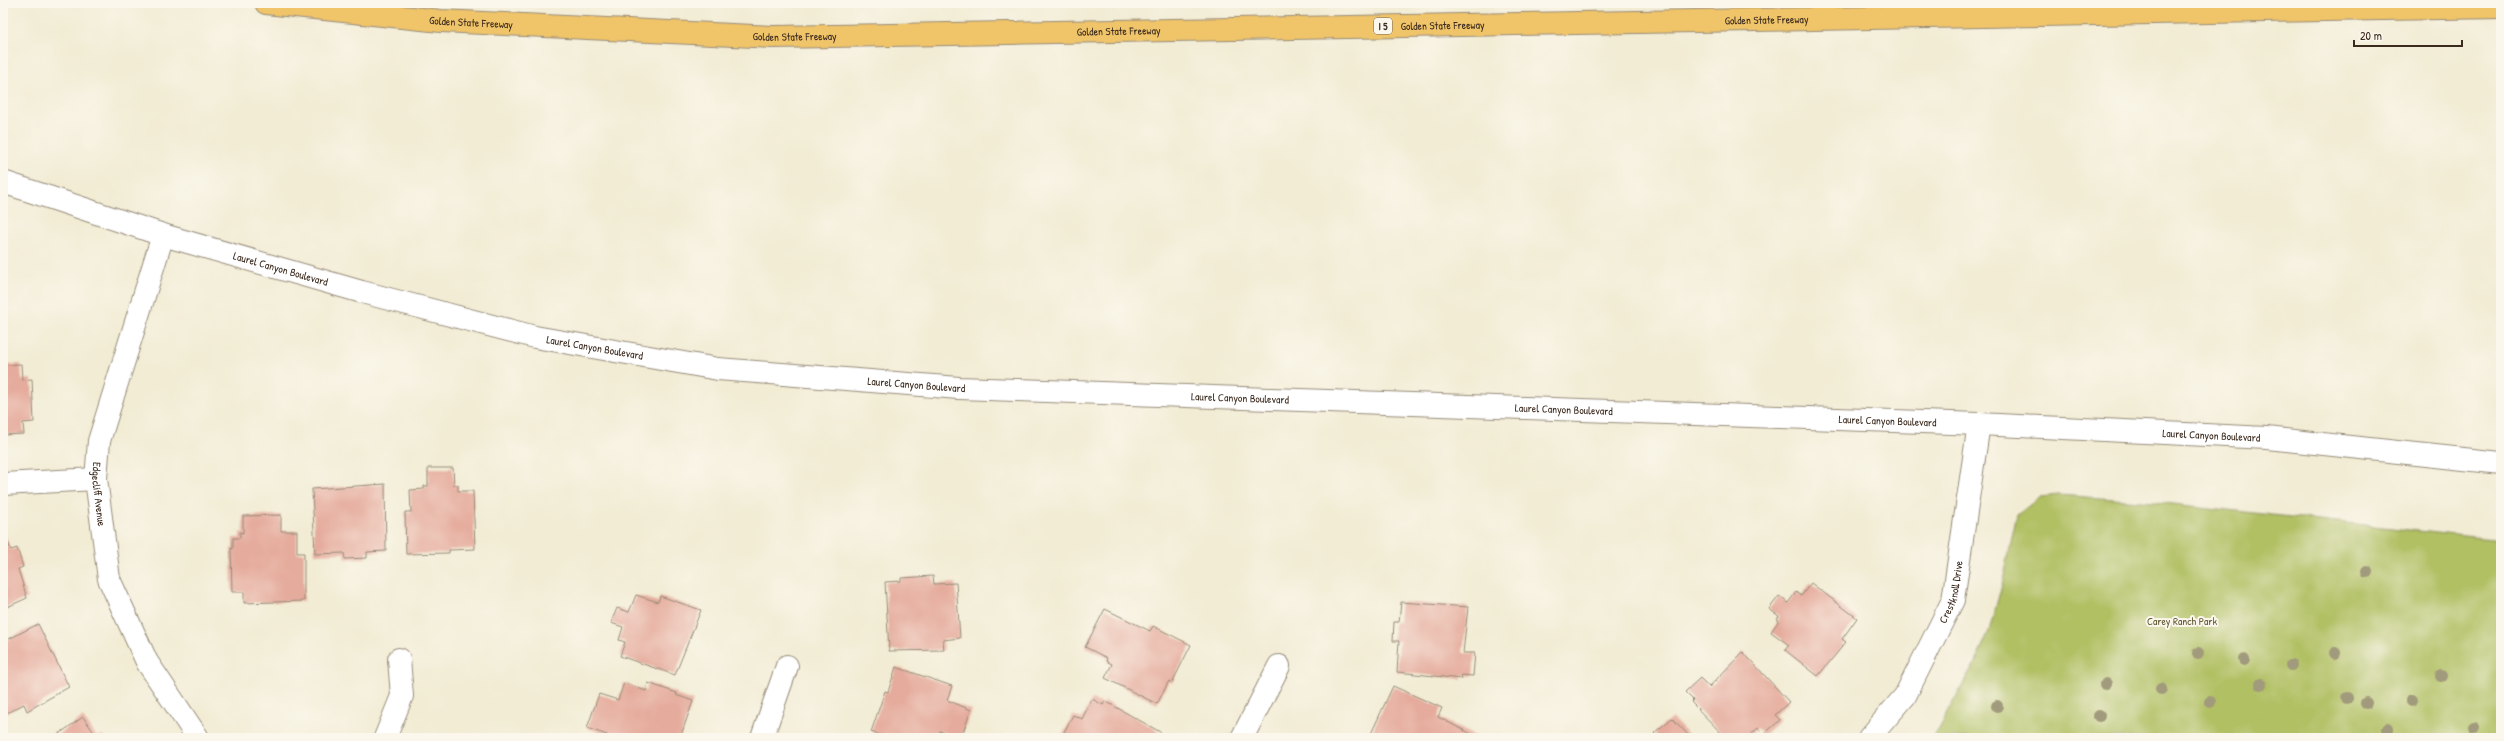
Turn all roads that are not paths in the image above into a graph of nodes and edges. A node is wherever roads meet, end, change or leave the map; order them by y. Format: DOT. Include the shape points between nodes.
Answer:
graph roads {
  1 [pos="266,3"];
  2 [pos="2501,7"];
  3 [pos="3,182"];
  4 [pos="163,235"];
  5 [pos="1978,424"];
  6 [pos="2501,463"];
  7 [pos="96,479"];
  8 [pos="3,484"];
  9 [pos="399,659"];
  10 [pos="787,666"];
  11 [pos="1279,666"];
  12 [pos="198,738"];
  13 [pos="385,738"];
  14 [pos="762,738"];
  15 [pos="1242,738"];
  16 [pos="1870,738"];
  1 -- 2 [label="highway, Golden State Freeway / I 5" via="442,21 773,37"];
  3 -- 4 [label="street, Laurel Canyon Boulevard"];
  4 -- 5 [label="street, Laurel Canyon Boulevard" via="362,292 535,337 718,369 959,388"];
  4 -- 7 [label="street, Edgecliff Avenue" via="99,441"];
  5 -- 6 [label="street, Laurel Canyon Boulevard" via="2267,438"];
  5 -- 16 [label="street, Crestknoll Drive" via="1953,600 1904,696"];
  7 -- 8 [label="street"];
  7 -- 12 [label="street, Edgecliff Avenue" via="109,579 147,662"];
  9 -- 13 [label="street" via="402,696"];
  10 -- 14 [label="street"];
  11 -- 15 [label="street"];
}
